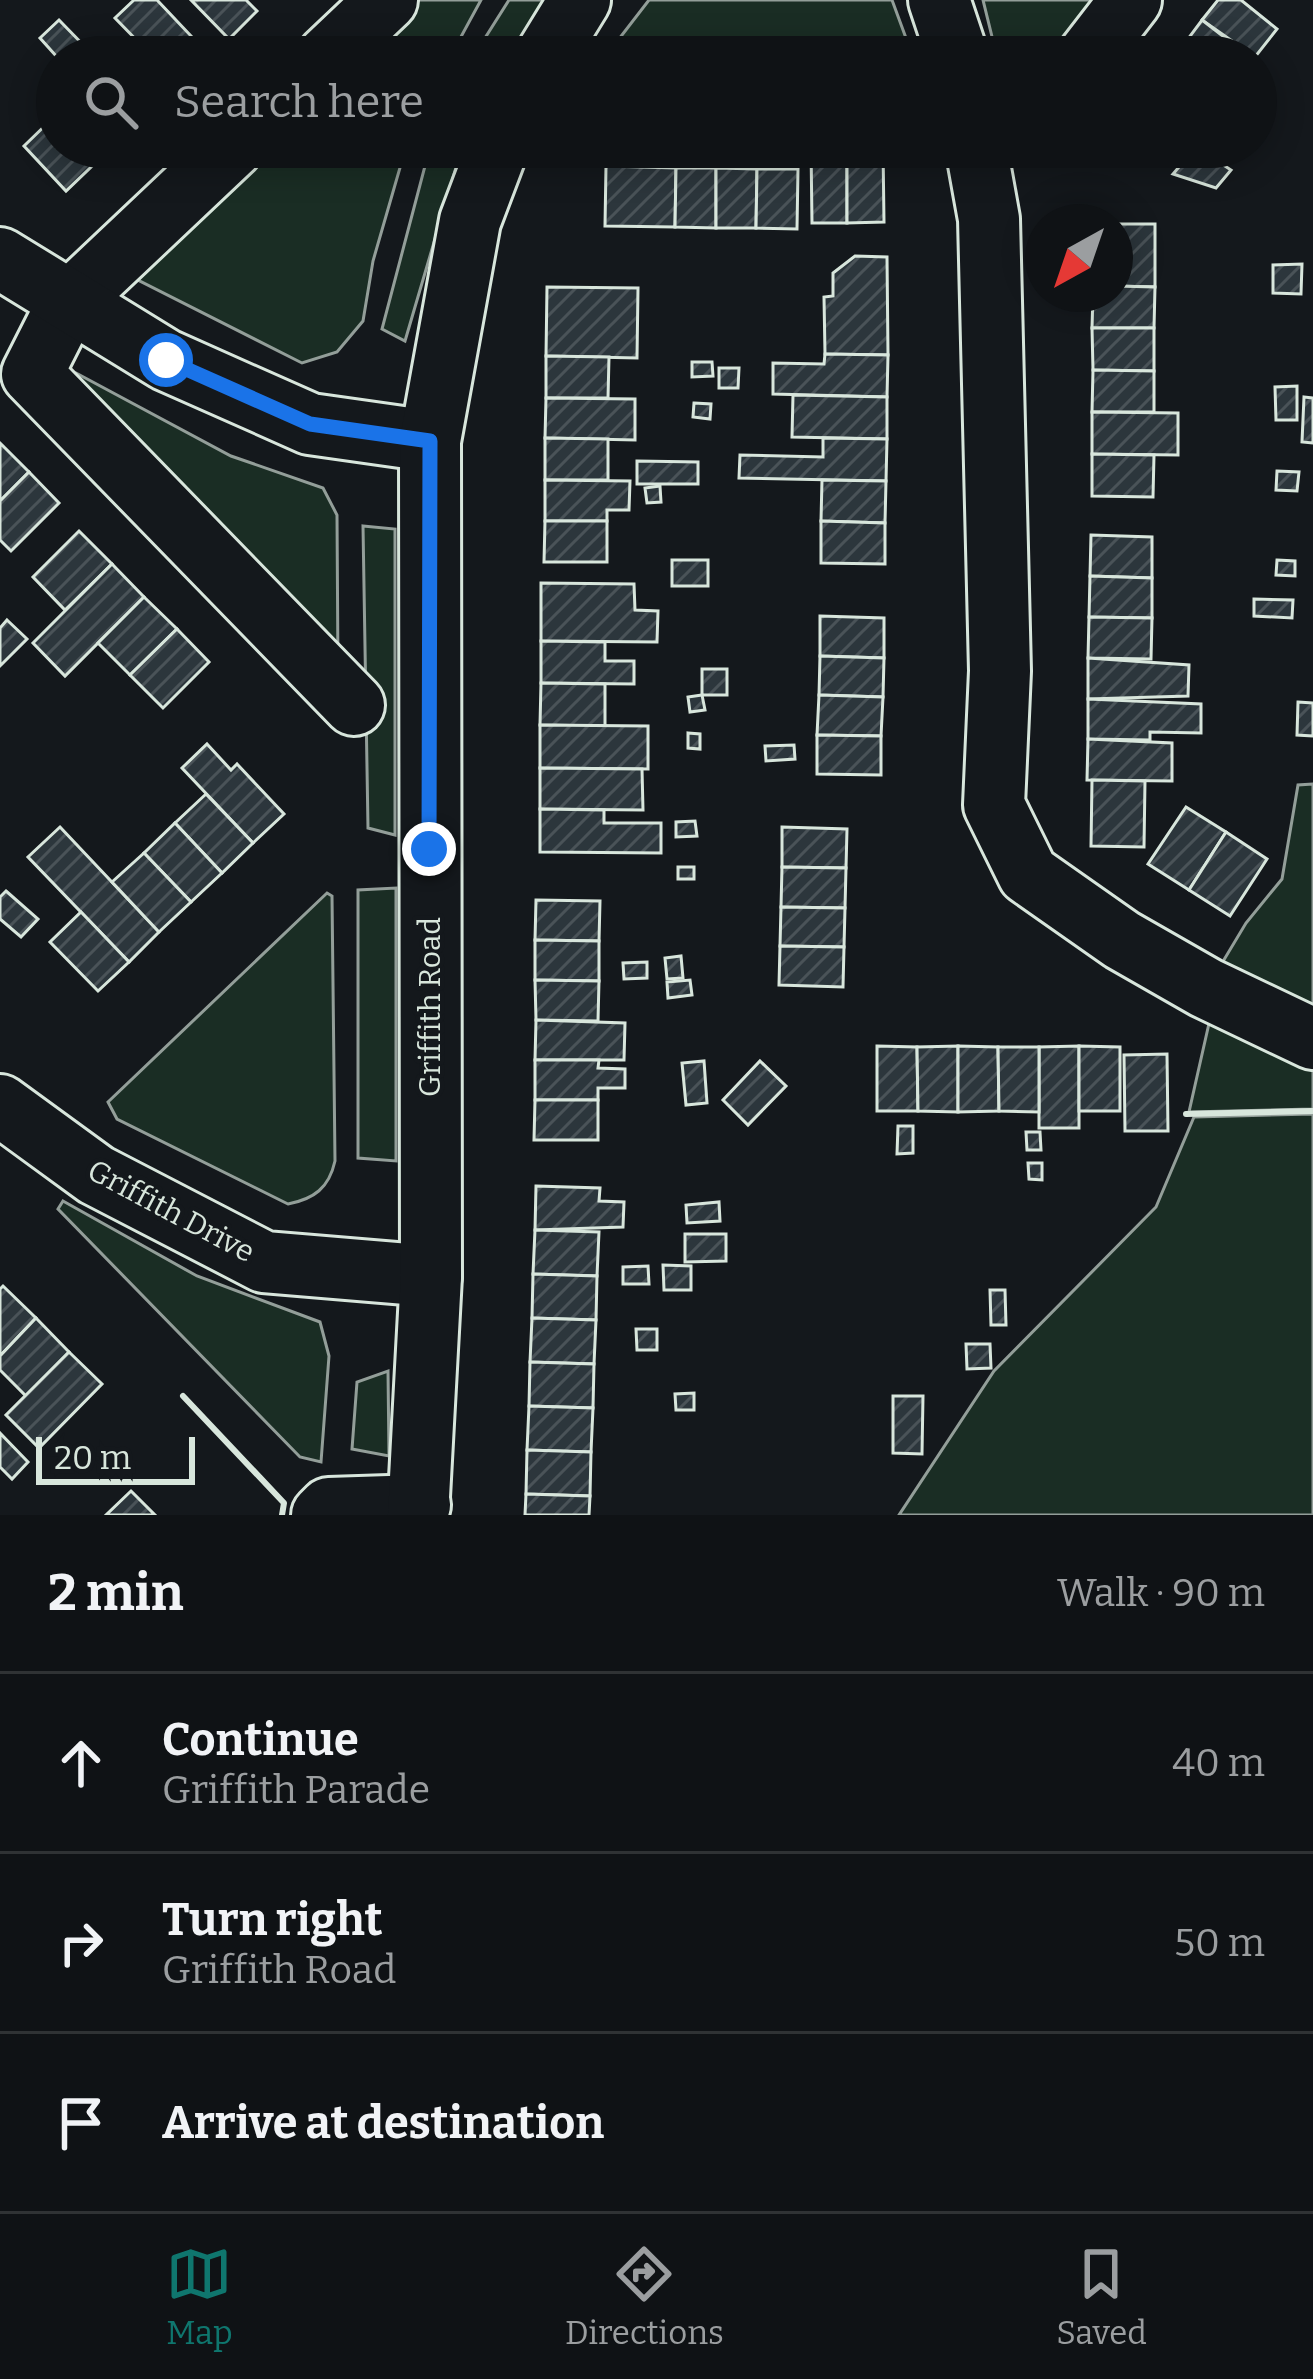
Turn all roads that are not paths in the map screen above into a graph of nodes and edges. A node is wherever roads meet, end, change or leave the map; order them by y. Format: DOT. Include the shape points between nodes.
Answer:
graph roads {
  1 [pos="387,0"];
  2 [pos="580,0"];
  3 [pos="939,0"];
  4 [pos="1131,0"];
  5 [pos="349,36"];
  6 [pos="557,36"];
  7 [pos="951,36"];
  8 [pos="1103,36"];
  9 [pos="210,168"];
  10 [pos="490,168"];
  11 [pos="986,168"];
  12 [pos="0,258"];
  13 [pos="68,303"];
  14 [pos="430,441"];
  15 [pos="354,706"];
  16 [pos="1313,1039"];
  17 [pos="0,1105"];
  18 [pos="430,1276"];
  19 [pos="419,1510"];
  20 [pos="322,1515"];
  1 -- 5 [label="street"];
  2 -- 6 [label="street"];
  3 -- 7 [label="street"];
  4 -- 8 [label="street"];
  9 -- 13 [label="street"];
  10 -- 14 [label="street, Griffith Road" via="470,221"];
  11 -- 16 [label="street" via="1000,671 994,806 1028,874 1122,940"];
  12 -- 13 [label="street"];
  13 -- 14 [label="street" via="166,360 310,424"];
  13 -- 15 [label="street" via="32,374"];
  14 -- 18 [label="street, Griffith Road"];
  17 -- 18 [label="street, Griffith Drive" via="96,1175 264,1262"];
  18 -- 19 [label="street, Griffith Road"];
  19 -- 20 [label="street" via="328,1508"];
}
